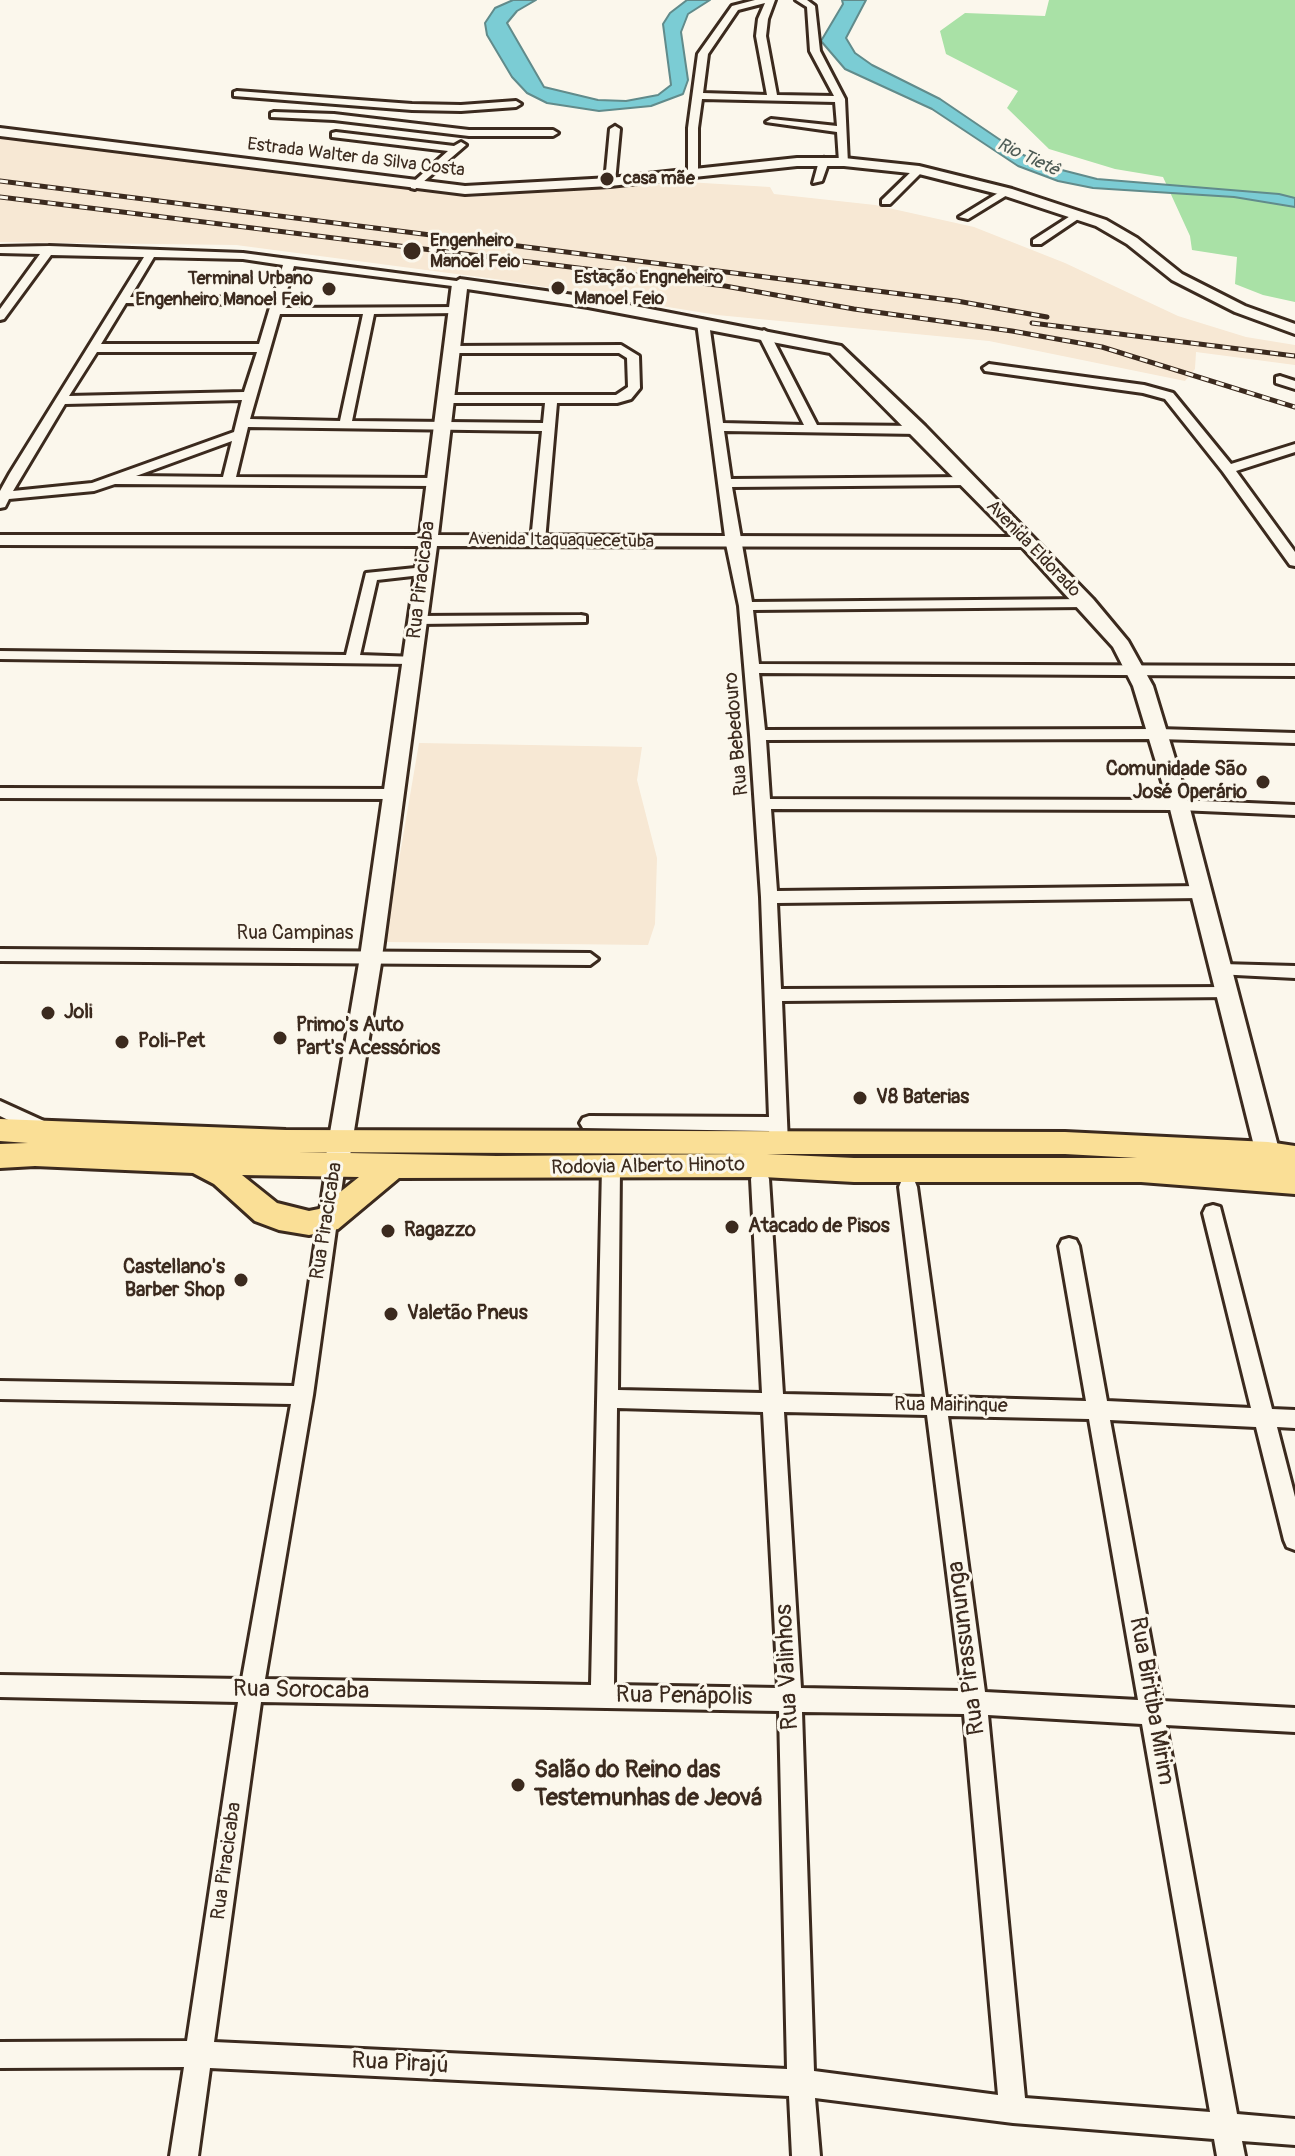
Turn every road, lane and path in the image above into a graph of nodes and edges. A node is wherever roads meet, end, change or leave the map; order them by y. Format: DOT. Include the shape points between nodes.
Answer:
graph roads {
  1 [pos="768,0"];
  2 [pos="800,0"];
  3 [pos="237,94"];
  4 [pos="698,96"];
  5 [pos="772,96"];
  6 [pos="840,99"];
  7 [pos="516,104"];
  8 [pos="461,108"];
  9 [pos="274,115"];
  10 [pos="771,122"];
  11 [pos="615,129"];
  12 [pos="842,130"];
  13 [pos="0,132"];
  14 [pos="469,133"];
  15 [pos="553,133"];
  16 [pos="336,135"];
  17 [pos="456,149"];
  18 [pos="824,161"];
  19 [pos="844,162"];
  20 [pos="919,170"];
  21 [pos="693,173"];
  22 [pos="817,181"];
  23 [pos="610,182"];
  24 [pos="415,186"];
  25 [pos="1007,192"];
  26 [pos="886,202"];
  27 [pos="1079,215"];
  28 [pos="964,217"];
  29 [pos="1037,242"];
  30 [pos="49,249"];
  31 [pos="0,250"];
  32 [pos="152,252"];
  33 [pos="290,261"];
  34 [pos="460,284"];
  35 [pos="122,300"];
  36 [pos="276,306"];
  37 [pos="458,310"];
  38 [pos="369,311"];
  39 [pos="0,317"];
  40 [pos="703,323"];
  41 [pos="1295,329"];
  42 [pos="764,334"];
  43 [pos="92,348"];
  44 [pos="263,348"];
  45 [pos="454,350"];
  46 [pos="989,368"];
  47 [pos="1280,380"];
  48 [pos="1295,385"];
  49 [pos="249,396"];
  50 [pos="448,399"];
  51 [pos="551,399"];
  52 [pos="60,400"];
  53 [pos="345,425"];
  54 [pos="444,426"];
  55 [pos="550,427"];
  56 [pos="718,427"];
  57 [pos="240,429"];
  58 [pos="813,429"];
  59 [pos="919,430"];
  60 [pos="1295,448"];
  61 [pos="1228,469"];
  62 [pos="114,480"];
  63 [pos="229,480"];
  64 [pos="968,481"];
  65 [pos="435,482"];
  66 [pos="726,483"];
  67 [pos="2,500"];
  68 [pos="0,540"];
  69 [pos="427,540"];
  70 [pos="538,541"];
  71 [pos="1027,542"];
  72 [pos="733,544"];
  73 [pos="1295,562"];
  74 [pos="425,571"];
  75 [pos="1086,603"];
  76 [pos="746,606"];
  77 [pos="581,619"];
  78 [pos="418,620"];
  79 [pos="0,655"];
  80 [pos="352,659"];
  81 [pos="412,660"];
  82 [pos="751,668"];
  83 [pos="1136,669"];
  84 [pos="1295,671"];
  85 [pos="1158,734"];
  86 [pos="758,735"];
  87 [pos="1295,738"];
  88 [pos="0,793"];
  89 [pos="393,794"];
  90 [pos="763,804"];
  91 [pos="1179,805"];
  92 [pos="1295,810"];
  93 [pos="1201,892"];
  94 [pos="769,897"];
  95 [pos="0,955"];
  96 [pos="371,957"];
  97 [pos="590,959"];
  98 [pos="1222,970"];
  99 [pos="1295,972"];
  100 [pos="1227,993"];
  101 [pos="771,995"];
  102 [pos="0,1108"];
  103 [pos="589,1123"];
  104 [pos="0,1130"];
  105 [pos="54,1134"];
  106 [pos="778,1134"];
  107 [pos="338,1153"];
  108 [pos="0,1156"];
  109 [pos="1282,1156"];
  110 [pos="197,1162"];
  111 [pos="393,1166"];
  112 [pos="721,1166"];
  113 [pos="611,1167"];
  114 [pos="966,1168"];
  115 [pos="760,1179"];
  116 [pos="1295,1182"];
  117 [pos="908,1187"];
  118 [pos="1213,1213"];
  119 [pos="327,1220"];
  120 [pos="1069,1246"];
  121 [pos="0,1390"];
  122 [pos="303,1395"];
  123 [pos="607,1399"];
  124 [pos="775,1402"];
  125 [pos="937,1405"];
  126 [pos="1097,1410"];
  127 [pos="1263,1416"];
  128 [pos="1295,1419"];
  129 [pos="1295,1540"];
  130 [pos="0,1686"];
  131 [pos="251,1691"];
  132 [pos="602,1695"];
  133 [pos="790,1699"];
  134 [pos="975,1703"];
  135 [pos="1153,1712"];
  136 [pos="1295,1720"];
  137 [pos="199,2054"];
  138 [pos="0,2055"];
  139 [pos="801,2083"];
  140 [pos="1013,2110"];
  141 [pos="1225,2127"];
  142 [pos="1295,2132"];
  143 [pos="184,2156"];
  144 [pos="806,2156"];
  145 [pos="1231,2156"];
  1 -- 4 [label="street" via="747,3 728,14 703,54"];
  1 -- 5 [label="street" via="761,36"];
  2 -- 6 [label="street" via="811,6 815,51"];
  3 -- 8 [label="street"];
  4 -- 5 [label="street"];
  4 -- 21 [label="street"];
  5 -- 6 [label="street"];
  6 -- 12 [label="street"];
  7 -- 8 [label="street"];
  8 -- 14 [label="street"];
  9 -- 14 [label="street"];
  10 -- 12 [label="street"];
  11 -- 23 [label="street"];
  12 -- 19 [label="street"];
  13 -- 24 [label="street, Estrada Walter da Silva Costa"];
  14 -- 15 [label="street"];
  14 -- 17 [label="street"];
  16 -- 17 [label="street"];
  17 -- 24 [label="street"];
  18 -- 19 [label="street, Estrada Walter da Silva Costa"];
  18 -- 21 [label="street, Estrada Walter da Silva Costa"];
  18 -- 22 [label="street"];
  19 -- 20 [label="street, Estrada Walter da Silva Costa"];
  20 -- 25 [label="street, Estrada Walter da Silva Costa"];
  20 -- 26 [label="street"];
  21 -- 23 [label="street, Estrada Walter da Silva Costa"];
  23 -- 24 [label="street, Estrada Walter da Silva Costa" via="486,190"];
  25 -- 27 [label="street, Estrada Walter da Silva Costa"];
  25 -- 28 [label="street"];
  27 -- 29 [label="street"];
  27 -- 41 [label="street, Estrada Walter da Silva Costa" via="1118,231 1177,277"];
  30 -- 31 [label="street"];
  30 -- 32 [label="street"];
  30 -- 39 [label="street"];
  32 -- 33 [label="street"];
  32 -- 35 [label="street"];
  33 -- 34 [label="street"];
  33 -- 36 [label="street"];
  34 -- 37 [label="street, Rua Piracicaba"];
  34 -- 40 [label="street, Avenida Eldorado"];
  35 -- 36 [label="street"];
  35 -- 43 [label="street"];
  36 -- 38 [label="street"];
  36 -- 44 [label="street"];
  37 -- 38 [label="street"];
  37 -- 45 [label="street, Rua Piracicaba"];
  38 -- 53 [label="street"];
  40 -- 42 [label="street, Avenida Eldorado"];
  40 -- 56 [label="street, Rua Bebedouro"];
  42 -- 58 [label="street"];
  42 -- 59 [label="street, Avenida Eldorado" via="835,349"];
  43 -- 44 [label="street"];
  43 -- 52 [label="street"];
  44 -- 49 [label="street"];
  45 -- 50 [label="street, Rua Piracicaba"];
  45 -- 51 [label="street" via="611,349 633,356 634,388 627,396"];
  46 -- 61 [label="street" via="1169,396"];
  47 -- 48 [label="street"];
  49 -- 52 [label="street"];
  49 -- 57 [label="street"];
  50 -- 51 [label="street"];
  50 -- 54 [label="street, Rua Piracicaba"];
  51 -- 55 [label="street"];
  52 -- 67 [label="street"];
  53 -- 54 [label="street"];
  53 -- 57 [label="street"];
  54 -- 55 [label="street"];
  54 -- 65 [label="street, Rua Piracicaba"];
  55 -- 70 [label="street"];
  56 -- 58 [label="street"];
  56 -- 66 [label="street, Rua Bebedouro"];
  57 -- 62 [label="street"];
  57 -- 63 [label="street"];
  58 -- 59 [label="street"];
  59 -- 64 [label="street, Avenida Eldorado"];
  60 -- 61 [label="street"];
  61 -- 73 [label="street"];
  62 -- 63 [label="street"];
  62 -- 67 [label="street"];
  63 -- 65 [label="street"];
  64 -- 66 [label="street"];
  64 -- 71 [label="street, Avenida Eldorado"];
  65 -- 69 [label="street, Rua Piracicaba"];
  66 -- 72 [label="street, Rua Bebedouro"];
  68 -- 69 [label="street, Avenida Itaquaquecetuba"];
  69 -- 70 [label="street, Avenida Itaquaquecetuba"];
  69 -- 74 [label="street, Rua Piracicaba"];
  70 -- 72 [label="street, Avenida Itaquaquecetuba"];
  71 -- 72 [label="street, Avenida Itaquaquecetuba"];
  71 -- 75 [label="street, Avenida Eldorado"];
  72 -- 76 [label="street, Rua Bebedouro"];
  74 -- 78 [label="street, Rua Piracicaba"];
  74 -- 80 [label="street" via="371,576"];
  75 -- 76 [label="street"];
  75 -- 83 [label="street, Avenida Eldorado"];
  76 -- 82 [label="street, Rua Bebedouro"];
  77 -- 78 [label="street"];
  78 -- 81 [label="street, Rua Piracicaba"];
  79 -- 80 [label="street"];
  80 -- 81 [label="street"];
  81 -- 89 [label="street, Rua Piracicaba"];
  82 -- 83 [label="street"];
  82 -- 86 [label="street, Rua Bebedouro"];
  83 -- 84 [label="street"];
  83 -- 85 [label="street, Avenida Eldorado"];
  85 -- 86 [label="street"];
  85 -- 87 [label="street"];
  85 -- 91 [label="street, Avenida Eldorado"];
  86 -- 90 [label="street, Rua Bebedouro"];
  88 -- 89 [label="street"];
  89 -- 96 [label="street, Rua Piracicaba"];
  90 -- 91 [label="street"];
  90 -- 94 [label="street, Rua Bebedouro"];
  91 -- 92 [label="street"];
  91 -- 93 [label="street, Avenida Eldorado"];
  93 -- 94 [label="street"];
  93 -- 98 [label="street, Avenida Eldorado"];
  94 -- 101 [label="street, Rua Bebedouro"];
  95 -- 96 [label="street, Rua Campinas"];
  96 -- 97 [label="street, Rua Campinas"];
  96 -- 107 [label="street, Rua Piracicaba"];
  98 -- 99 [label="street"];
  98 -- 100 [label="street, Avenida Eldorado"];
  100 -- 101 [label="street"];
  100 -- 109 [label="street, Avenida Eldorado"];
  101 -- 106 [label="street, Rua Bebedouro"];
  102 -- 105 [label="street, Rodovia Alberto Hinoto"];
  103 -- 106 [label="street"];
  104 -- 105 [label="main road, Rodovia Alberto Hinoto"];
  105 -- 107 [label="main road, Rodovia Alberto Hinoto"];
  106 -- 107 [label="main road, Rodovia Alberto Hinoto"];
  106 -- 109 [label="main road, Rodovia Alberto Hinoto" via="1126,1145"];
  107 -- 110 [label="main road, Rodovia Alberto Hinoto"];
  107 -- 111 [label="main road, Rodovia Alberto Hinoto"];
  107 -- 119 [label="street, Rua Piracicaba"];
  108 -- 110 [label="main road, Rodovia Alberto Hinoto"];
  110 -- 119 [label="main road" via="279,1218"];
  111 -- 113 [label="main road, Rodovia Alberto Hinoto"];
  111 -- 119 [label="main road"];
  112 -- 113 [label="main road, Rodovia Alberto Hinoto"];
  112 -- 114 [label="main road, Rodovia Alberto Hinoto"];
  112 -- 115 [label="main road"];
  113 -- 123 [label="street"];
  114 -- 116 [label="main road, Rodovia Alberto Hinoto" via="1141,1170"];
  114 -- 117 [label="main road"];
  115 -- 117 [label="main road"];
  115 -- 124 [label="street, Rua Valinhos"];
  117 -- 125 [label="street, Rua Pirassununga"];
  118 -- 127 [label="street"];
  119 -- 122 [label="street, Rua Piracicaba"];
  120 -- 126 [label="street, Rua Biritiba Mirim"];
  121 -- 122 [label="street"];
  122 -- 131 [label="street, Rua Piracicaba"];
  123 -- 124 [label="street, Rua Mairinque"];
  123 -- 132 [label="street"];
  124 -- 125 [label="street, Rua Mairinque"];
  124 -- 133 [label="street, Rua Valinhos"];
  125 -- 126 [label="street, Rua Mairinque"];
  125 -- 134 [label="street, Rua Pirassununga"];
  126 -- 127 [label="street, Rua Mairinque"];
  126 -- 135 [label="street, Rua Biritiba Mirim"];
  127 -- 128 [label="street, Rua Mairinque"];
  127 -- 129 [label="street"];
  130 -- 131 [label="street, Rua Sorocaba"];
  131 -- 132 [label="street, Rua Sorocaba"];
  131 -- 137 [label="street, Rua Piracicaba"];
  132 -- 133 [label="street, Rua Penápolis"];
  133 -- 134 [label="street, Rua Penápolis"];
  133 -- 139 [label="street, Rua Valinhos"];
  134 -- 135 [label="street, Rua Penápolis"];
  134 -- 140 [label="street, Rua Pirassununga"];
  135 -- 136 [label="street, Rua Penápolis"];
  135 -- 141 [label="street, Rua Biritiba Mirim"];
  137 -- 138 [label="street, Rua Pirajú"];
  137 -- 139 [label="street, Rua Pirajú"];
  137 -- 143 [label="street, Rua Piracicaba"];
  139 -- 140 [label="street, Rua Pirajú"];
  139 -- 144 [label="street, Rua Valinhos"];
  140 -- 141 [label="street, Rua Pirajú"];
  141 -- 142 [label="street, Rua Pirajú"];
  141 -- 145 [label="street, Rua Biritiba Mirim"];
}
